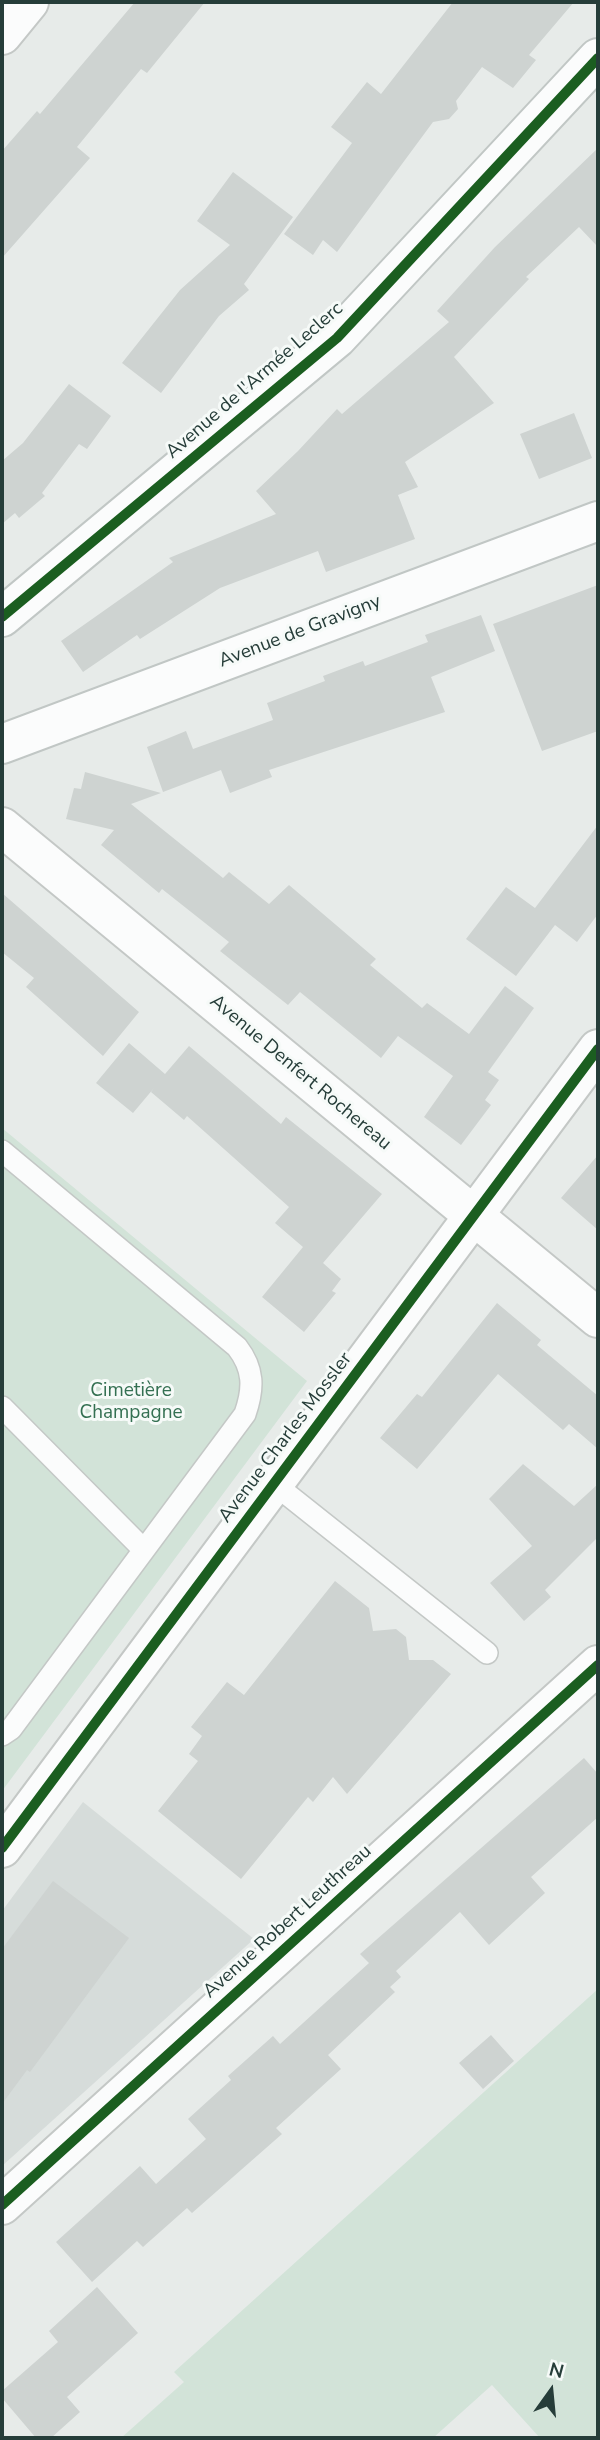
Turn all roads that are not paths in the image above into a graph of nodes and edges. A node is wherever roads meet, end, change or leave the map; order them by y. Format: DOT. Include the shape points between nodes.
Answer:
graph roads {
  1 [pos="29,2"];
  2 [pos="2,35"];
  3 [pos="598,58"];
  4 [pos="598,521"];
  5 [pos="2,617"];
  6 [pos="2,744"];
  7 [pos="2,827"];
  8 [pos="598,1049"];
  9 [pos="2,1151"];
  10 [pos="474,1217"];
  11 [pos="598,1318"];
  12 [pos="2,1407"];
  13 [pos="274,1483"];
  14 [pos="143,1549"];
  15 [pos="487,1653"];
  16 [pos="598,1665"];
  17 [pos="2,1735"];
  18 [pos="2,1848"];
  19 [pos="2,2205"];
  1 -- 2 [label="street"];
  3 -- 5 [label="street, Avenue de l'Armée Leclerc" via="337,338"];
  4 -- 6 [label="street, Avenue de Gravigny"];
  7 -- 10 [label="street, Avenue Denfert Rochereau"];
  8 -- 10 [label="street, Avenue Charles Mossler"];
  9 -- 14 [label="lane" via="248,1362 251,1395 245,1415"];
  10 -- 11 [label="street, Avenue Denfert Rochereau"];
  10 -- 13 [label="street, Avenue Charles Mossler"];
  12 -- 14 [label="lane"];
  13 -- 15 [label="lane"];
  13 -- 18 [label="street, Avenue Charles Mossler"];
  14 -- 17 [label="lane" via="11,1729"];
  16 -- 19 [label="street, Avenue Robert Leuthreau"];
}
